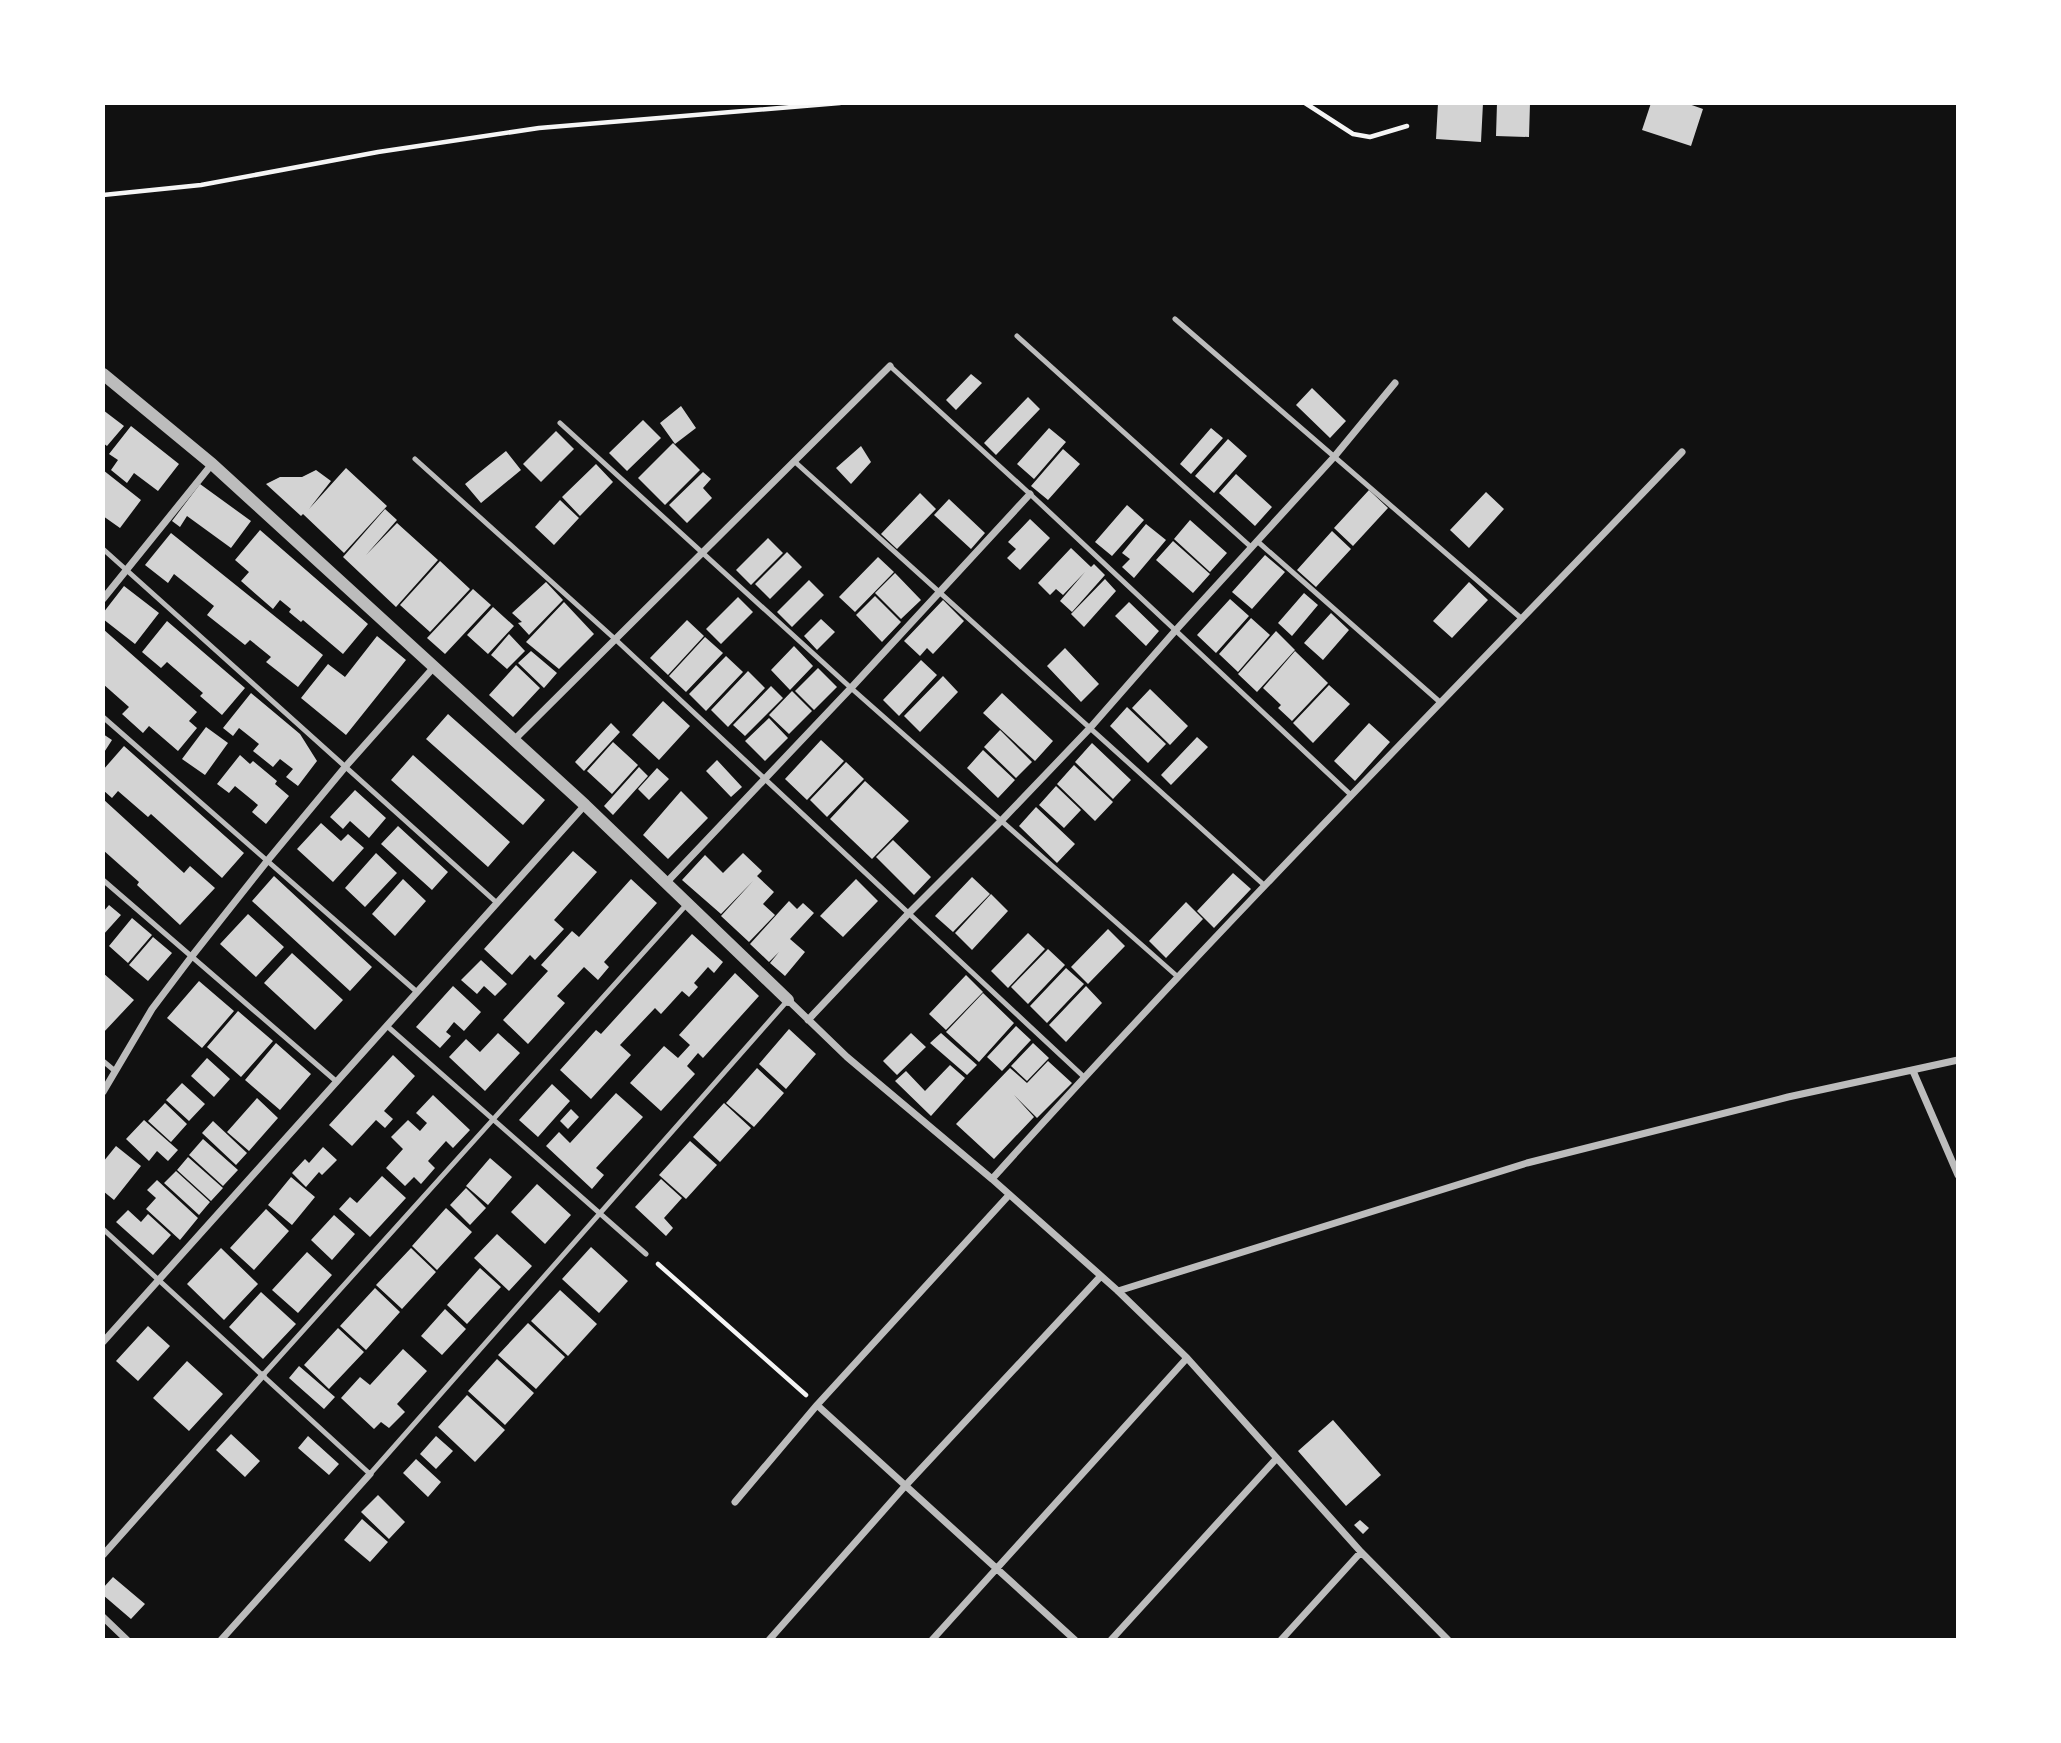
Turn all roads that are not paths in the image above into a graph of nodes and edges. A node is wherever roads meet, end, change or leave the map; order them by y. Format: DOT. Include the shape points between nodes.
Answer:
graph roads {
  1 [pos="1175,319"];
  2 [pos="1017,336"];
  3 [pos="890,366"];
  4 [pos="103,374"];
  5 [pos="1395,383"];
  6 [pos="560,424"];
  7 [pos="1682,452"];
  8 [pos="1334,457"];
  9 [pos="415,459"];
  10 [pos="794,461"];
  11 [pos="212,464"];
  12 [pos="1030,494"];
  13 [pos="1254,544"];
  14 [pos="103,549"];
  15 [pos="702,551"];
  16 [pos="128,569"];
  17 [pos="939,592"];
  18 [pos="103,599"];
  19 [pos="1522,619"];
  20 [pos="1175,631"];
  21 [pos="615,639"];
  22 [pos="434,667"];
  23 [pos="851,688"];
  24 [pos="1441,703"];
  25 [pos="103,717"];
  26 [pos="1090,728"];
  27 [pos="514,740"];
  28 [pos="346,766"];
  29 [pos="764,780"];
  30 [pos="1351,795"];
  31 [pos="585,805"];
  32 [pos="1002,820"];
  33 [pos="268,860"];
  34 [pos="103,880"];
  35 [pos="666,883"];
  36 [pos="1264,885"];
  37 [pos="497,903"];
  38 [pos="687,903"];
  39 [pos="909,912"];
  40 [pos="192,956"];
  41 [pos="1178,977"];
  42 [pos="417,992"];
  43 [pos="788,1000"];
  44 [pos="808,1020"];
  45 [pos="387,1026"];
  46 [pos="1958,1060"];
  47 [pos="103,1061"];
  48 [pos="115,1071"];
  49 [pos="1913,1071"];
  50 [pos="1084,1077"];
  51 [pos="337,1082"];
  52 [pos="103,1092"];
  53 [pos="493,1121"];
  54 [pos="1958,1174"];
  55 [pos="992,1180"];
  56 [pos="1009,1195"];
  57 [pos="599,1214"];
  58 [pos="103,1229"];
  59 [pos="646,1254"];
  60 [pos="1100,1277"];
  61 [pos="159,1280"];
  62 [pos="1118,1291"];
  63 [pos="103,1342"];
  64 [pos="1187,1358"];
  65 [pos="263,1375"];
  66 [pos="817,1405"];
  67 [pos="1276,1459"];
  68 [pos="370,1474"];
  69 [pos="906,1485"];
  70 [pos="735,1502"];
  71 [pos="1361,1552"];
  72 [pos="103,1555"];
  73 [pos="996,1568"];
  74 [pos="103,1617"];
  75 [pos="127,1640"];
  76 [pos="221,1640"];
  77 [pos="769,1640"];
  78 [pos="932,1640"];
  79 [pos="1075,1640"];
  80 [pos="1111,1640"];
  81 [pos="1282,1640"];
  82 [pos="1447,1640"];
  1 -- 8 [label="lane"];
  2 -- 13 [label="lane"];
  3 -- 10 [label="street"];
  3 -- 12 [label="lane"];
  4 -- 11 [label="street"];
  5 -- 8 [label="street"];
  6 -- 15 [label="lane"];
  7 -- 19 [label="street"];
  8 -- 13 [label="street"];
  8 -- 19 [label="lane"];
  9 -- 21 [label="lane"];
  10 -- 15 [label="street"];
  10 -- 17 [label="lane"];
  11 -- 16 [label="street"];
  11 -- 22 [label="street"];
  12 -- 17 [label="street"];
  12 -- 20 [label="lane"];
  13 -- 20 [label="street"];
  13 -- 24 [label="lane"];
  14 -- 16 [label="lane"];
  15 -- 21 [label="street"];
  15 -- 23 [label="lane"];
  16 -- 18 [label="street"];
  16 -- 28 [label="lane"];
  17 -- 23 [label="street"];
  17 -- 26 [label="lane"];
  19 -- 24 [label="street"];
  20 -- 26 [label="street"];
  20 -- 30 [label="lane"];
  21 -- 27 [label="street"];
  21 -- 29 [label="lane"];
  22 -- 27 [label="street"];
  22 -- 28 [label="street"];
  23 -- 29 [label="street"];
  23 -- 32 [label="lane"];
  24 -- 30 [label="street"];
  25 -- 33 [label="lane"];
  26 -- 32 [label="street"];
  26 -- 36 [label="lane"];
  27 -- 31 [label="street"];
  28 -- 33 [label="street"];
  28 -- 37 [label="lane"];
  29 -- 35 [label="street"];
  29 -- 39 [label="lane"];
  30 -- 36 [label="street"];
  31 -- 35 [label="street"];
  31 -- 37 [label="street"];
  32 -- 39 [label="street"];
  32 -- 41 [label="lane"];
  33 -- 40 [label="street"];
  33 -- 42 [label="lane"];
  34 -- 40 [label="lane"];
  35 -- 38 [label="street"];
  36 -- 41 [label="street"];
  37 -- 42 [label="street"];
  38 -- 43 [label="street"];
  38 -- 53 [label="lane"];
  39 -- 44 [label="street"];
  39 -- 50 [label="lane"];
  40 -- 48 [label="street" via="152,1009"];
  40 -- 51 [label="lane"];
  41 -- 50 [label="street"];
  42 -- 45 [label="street"];
  43 -- 44 [label="street"];
  43 -- 57 [label="lane"];
  44 -- 55 [label="street"];
  45 -- 51 [label="street"];
  45 -- 53 [label="lane"];
  46 -- 49 [label="street"];
  47 -- 48 [label="lane"];
  48 -- 52 [label="street"];
  49 -- 54 [label="street"];
  49 -- 62 [label="street" via="1787,1097 1527,1163"];
  50 -- 55 [label="street"];
  51 -- 61 [label="street"];
  53 -- 57 [label="lane"];
  53 -- 65 [label="lane"];
  55 -- 56 [label="street"];
  56 -- 60 [label="street"];
  56 -- 66 [label="street"];
  57 -- 59 [label="lane"];
  57 -- 68 [label="lane"];
  58 -- 61 [label="lane"];
  60 -- 62 [label="street"];
  60 -- 69 [label="street"];
  61 -- 63 [label="street"];
  61 -- 65 [label="lane"];
  62 -- 64 [label="street"];
  64 -- 67 [label="street"];
  64 -- 73 [label="street"];
  65 -- 68 [label="lane"];
  65 -- 72 [label="street"];
  66 -- 69 [label="street"];
  66 -- 70 [label="street"];
  67 -- 71 [label="street"];
  67 -- 80 [label="street"];
  68 -- 76 [label="street"];
  69 -- 73 [label="street"];
  69 -- 77 [label="street"];
  71 -- 81 [label="street"];
  71 -- 82 [label="street"];
  73 -- 78 [label="street"];
  73 -- 79 [label="street"];
  74 -- 75 [label="street"];
}
